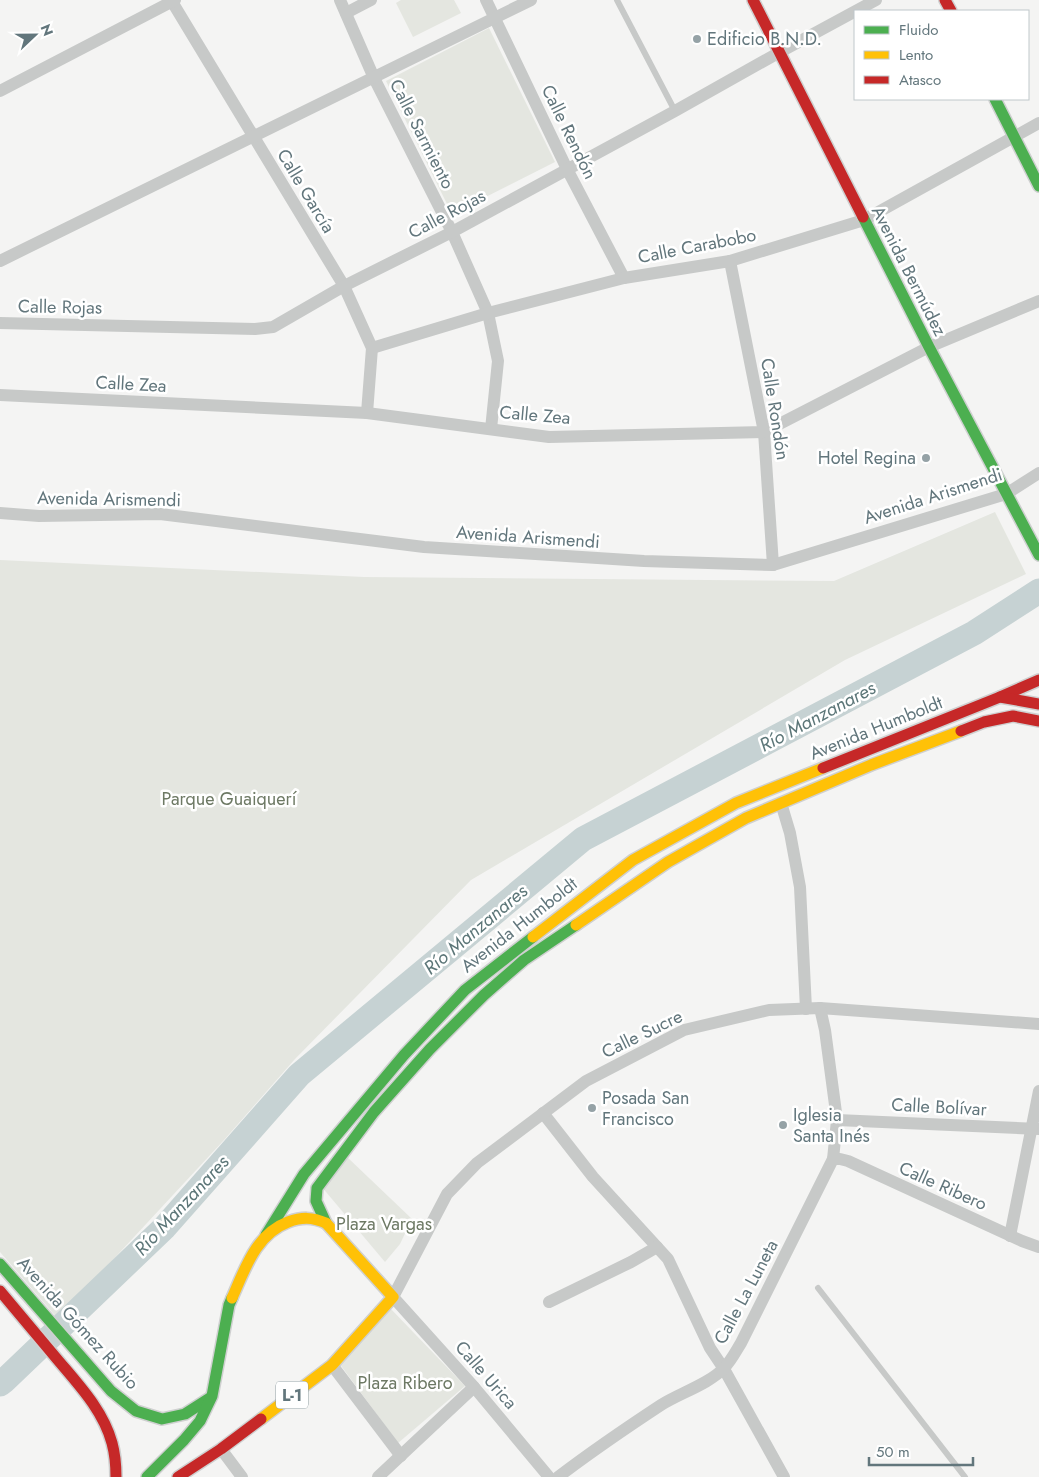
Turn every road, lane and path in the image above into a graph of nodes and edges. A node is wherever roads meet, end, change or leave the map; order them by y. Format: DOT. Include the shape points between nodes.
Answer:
graph roads {
  1 [pos="172,0"];
  2 [pos="340,0"];
  3 [pos="371,0"];
  4 [pos="486,0"];
  5 [pos="531,0"];
  6 [pos="617,0"];
  7 [pos="753,0"];
  8 [pos="876,0"];
  9 [pos="858,10"];
  10 [pos="854,12"];
  11 [pos="346,13"];
  12 [pos="494,18"];
  13 [pos="780,52"];
  14 [pos="374,78"];
  15 [pos="0,91"];
  16 [pos="996,100"];
  17 [pos="675,110"];
  18 [pos="1039,123"];
  19 [pos="253,137"];
  20 [pos="1014,137"];
  21 [pos="567,169"];
  22 [pos="1039,186"];
  23 [pos="864,220"];
  24 [pos="452,232"];
  25 [pos="0,261"];
  26 [pos="730,261"];
  27 [pos="624,278"];
  28 [pos="344,286"];
  29 [pos="1039,301"];
  30 [pos="488,314"];
  31 [pos="0,323"];
  32 [pos="372,348"];
  33 [pos="928,348"];
  34 [pos="0,395"];
  35 [pos="366,413"];
  36 [pos="491,429"];
  37 [pos="764,432"];
  38 [pos="1039,473"];
  39 [pos="1006,494"];
  40 [pos="0,513"];
  41 [pos="1039,555"];
  42 [pos="773,565"];
  43 [pos="1039,680"];
  44 [pos="1000,697"];
  45 [pos="1039,704"];
  46 [pos="1039,720"];
  47 [pos="781,803"];
  48 [pos="806,1008"];
  49 [pos="820,1008"];
  50 [pos="1039,1024"];
  51 [pos="1039,1091"];
  52 [pos="543,1113"];
  53 [pos="837,1120"];
  54 [pos="1035,1128"];
  55 [pos="833,1160"];
  56 [pos="326,1223"];
  57 [pos="266,1235"];
  58 [pos="1010,1236"];
  59 [pos="658,1247"];
  60 [pos="1039,1247"];
  61 [pos="0,1264"];
  62 [pos="818,1288"];
  63 [pos="0,1291"];
  64 [pos="393,1298"];
  65 [pos="549,1302"];
  66 [pos="332,1366"];
  67 [pos="724,1369"];
  68 [pos="474,1387"];
  69 [pos="212,1396"];
  70 [pos="221,1449"];
  71 [pos="401,1456"];
  72 [pos="116,1477"];
  73 [pos="147,1477"];
  74 [pos="178,1477"];
  75 [pos="242,1477"];
  76 [pos="378,1477"];
  77 [pos="549,1477"];
  78 [pos="558,1477"];
  79 [pos="784,1477"];
  80 [pos="965,1477"];
  1 -- 15 [label="street"];
  1 -- 19 [label="street, Calle García"];
  2 -- 11 [label="street, Calle Sarmiento"];
  3 -- 11 [label="street"];
  4 -- 12 [label="street, Calle Rendón"];
  5 -- 12 [label="street"];
  6 -- 17 [label="lane"];
  7 -- 13 [label="main road, Avenida Bermúdez"];
  8 -- 9 [label="street, Calle Rojas"];
  10 -- 13 [label="street, Calle Rojas"];
  11 -- 14 [label="street, Calle Sarmiento"];
  12 -- 14 [label="street"];
  12 -- 21 [label="street, Calle Rendón"];
  13 -- 17 [label="street, Calle Rojas"];
  13 -- 23 [label="main road, Avenida Bermúdez"];
  14 -- 19 [label="street"];
  14 -- 24 [label="street, Calle Sarmiento"];
  16 -- 20 [label="main road"];
  17 -- 21 [label="street, Calle Rojas"];
  18 -- 20 [label="street, Calle Carabobo"];
  19 -- 25 [label="street"];
  19 -- 28 [label="street, Calle García"];
  20 -- 22 [label="main road"];
  20 -- 23 [label="street, Calle Carabobo"];
  21 -- 24 [label="street, Calle Rojas"];
  21 -- 27 [label="street, Calle Rendón"];
  23 -- 26 [label="street, Calle Carabobo"];
  23 -- 33 [label="main road, Avenida Bermúdez"];
  24 -- 28 [label="street, Calle Rojas"];
  24 -- 30 [label="street, Calle Sarmiento"];
  26 -- 27 [label="street, Calle Carabobo"];
  26 -- 37 [label="street, Calle Rondón"];
  27 -- 30 [label="street, Calle Carabobo"];
  28 -- 31 [label="street, Calle Rojas" via="273,327 255,329"];
  28 -- 32 [label="street, Calle García"];
  29 -- 33 [label="street, Calle Zea"];
  30 -- 32 [label="street, Calle Carabobo"];
  30 -- 36 [label="street, Calle Sarmiento" via="498,361"];
  32 -- 35 [label="street, Calle García"];
  33 -- 37 [label="street, Calle Zea"];
  33 -- 39 [label="main road, Avenida Bermúdez"];
  34 -- 35 [label="street, Calle Zea"];
  35 -- 36 [label="street, Calle Zea"];
  36 -- 37 [label="street, Calle Zea" via="549,437"];
  37 -- 42 [label="street, Calle Rondón"];
  38 -- 39 [label="street, Avenida Arismendi"];
  39 -- 41 [label="main road, Avenida Bermúdez"];
  39 -- 42 [label="street, Avenida Arismendi"];
  40 -- 42 [label="street, Avenida Arismendi" via="39,516 160,514 424,547 644,562"];
  43 -- 44 [label="main road, Avenida Humboldt"];
  44 -- 45 [label="main road"];
  44 -- 57 [label="main road, Avenida Humboldt" via="736,803 633,860 465,990 404,1055 304,1174"];
  46 -- 47 [label="main road, Avenida Humboldt" via="1013,716 984,722"];
  47 -- 48 [label="street" via="800,887"];
  47 -- 56 [label="main road, Avenida Humboldt" via="746,818 668,862 524,960 484,995 374,1112 317,1188 316,1201"];
  48 -- 49 [label="street, Calle Sucre"];
  48 -- 52 [label="street, Calle Sucre" via="769,1010 684,1030 586,1081"];
  49 -- 50 [label="street, Calle Sucre"];
  49 -- 53 [label="street"];
  51 -- 54 [label="street"];
  52 -- 59 [label="street" via="592,1176"];
  52 -- 64 [label="street, Calle Sucre" via="477,1163 447,1194"];
  53 -- 54 [label="street, Calle Bolívar"];
  53 -- 55 [label="street"];
  54 -- 58 [label="street"];
  55 -- 58 [label="street, Calle Ribero" via="848,1161"];
  55 -- 67 [label="street, Calle La Luneta" via="742,1343"];
  56 -- 57 [label="main road" via="314,1218 299,1218"];
  56 -- 64 [label="main road, Avenida Humboldt"];
  57 -- 69 [label="main road, Avenida Humboldt" via="252,1254 229,1305"];
  58 -- 60 [label="street, Calle Ribero"];
  59 -- 65 [label="street"];
  59 -- 67 [label="street" via="668,1259 710,1348"];
  61 -- 69 [label="main road, Avenida Gómez Rubio" via="111,1391 136,1410 162,1419 185,1414"];
  62 -- 80 [label="lane"];
  63 -- 72 [label="main road, Avenida Gómez Rubio" via="95,1406 115,1449"];
  64 -- 66 [label="main road, L-1"];
  64 -- 68 [label="street, Calle Urica"];
  66 -- 70 [label="main road, L-1"];
  66 -- 71 [label="street"];
  67 -- 78 [label="street, Calle La Luneta" via="664,1403"];
  67 -- 79 [label="street"];
  68 -- 71 [label="street"];
  68 -- 77 [label="street, Calle Urica"];
  69 -- 73 [label="main road, Avenida Humboldt" via="200,1421"];
  70 -- 74 [label="main road, L-1"];
  70 -- 75 [label="street"];
  71 -- 76 [label="street"];
}
